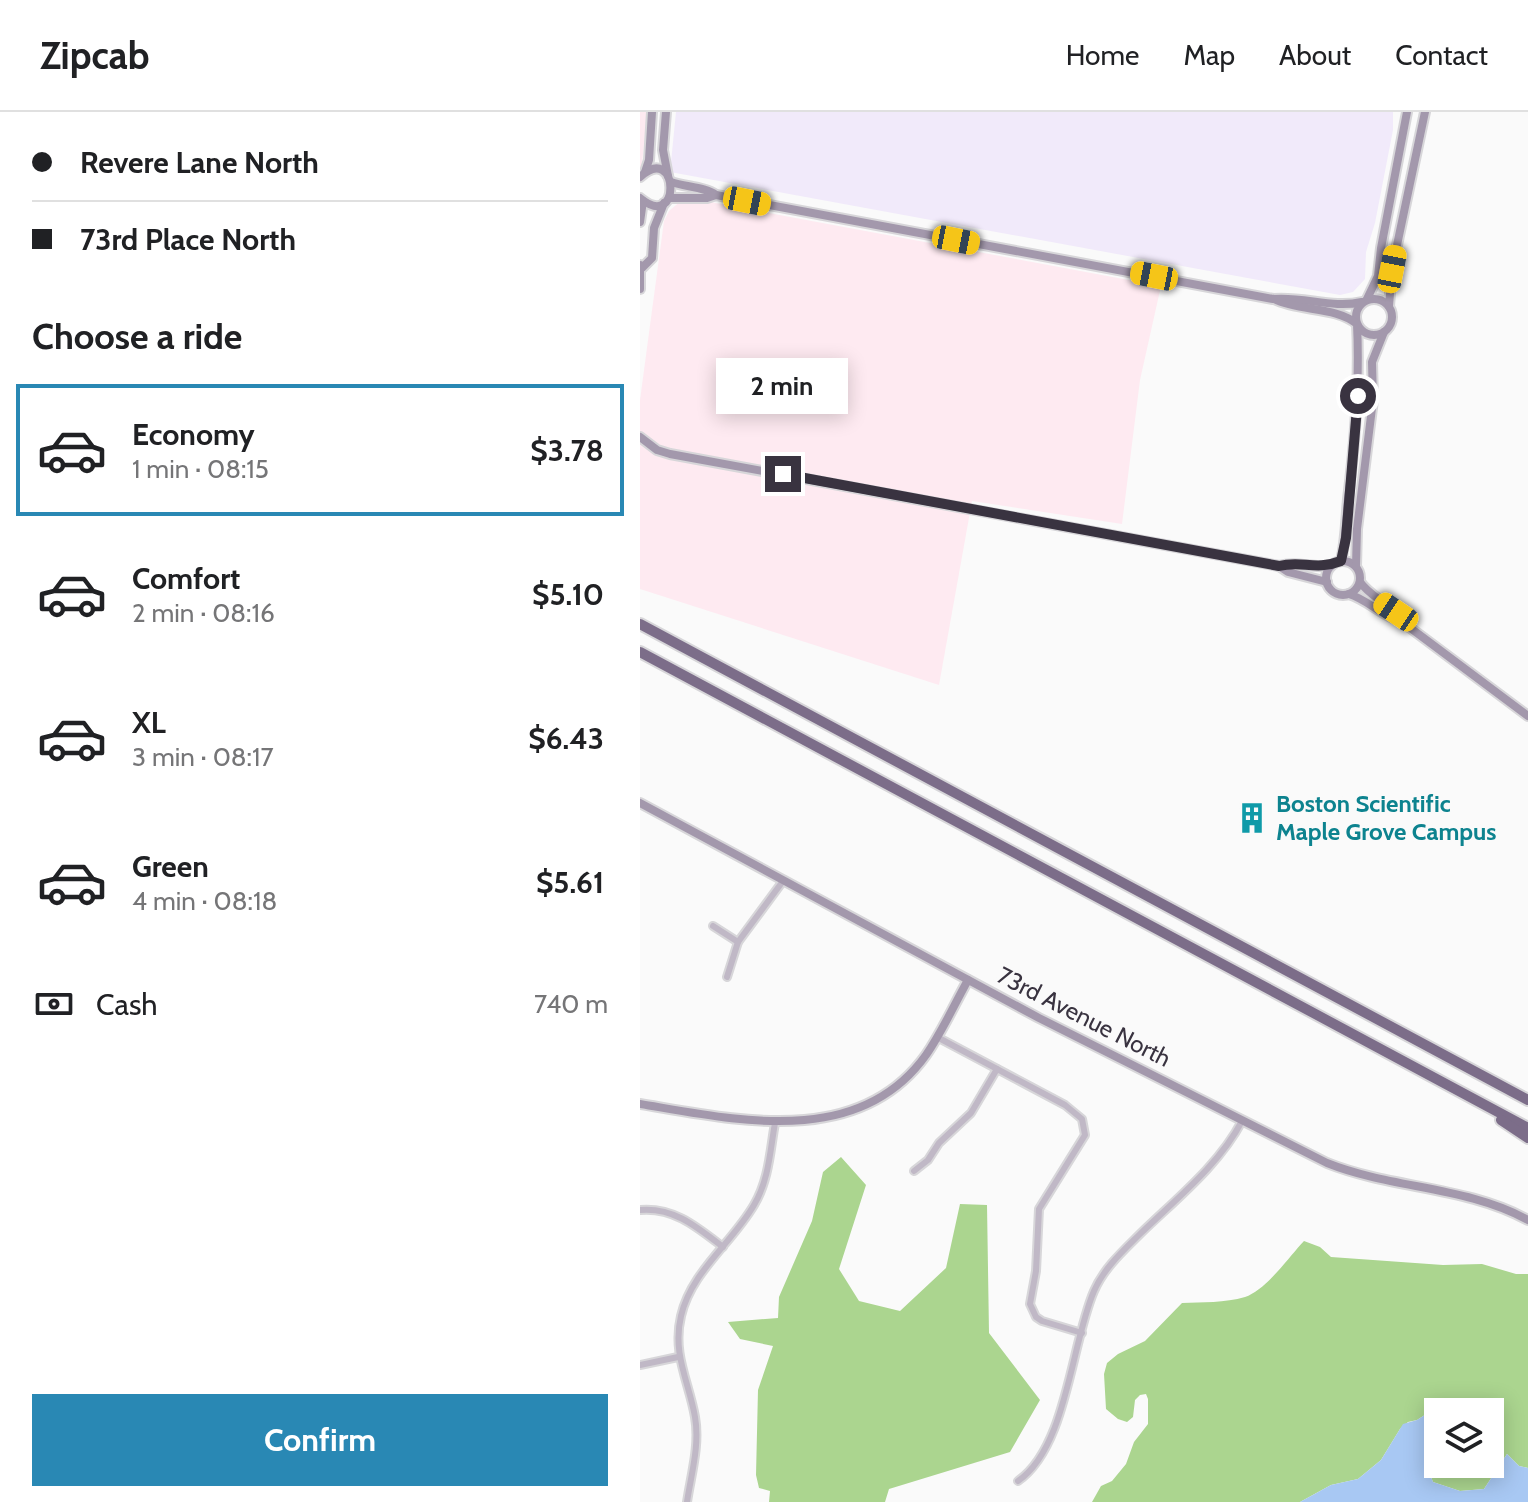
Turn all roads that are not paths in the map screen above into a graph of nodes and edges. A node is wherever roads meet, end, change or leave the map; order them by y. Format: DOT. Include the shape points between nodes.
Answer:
graph roads {
  1 [pos="652,112"];
  2 [pos="666,112"];
  3 [pos="1407,112"];
  4 [pos="1425,112"];
  5 [pos="643,174"];
  6 [pos="670,179"];
  7 [pos="716,195"];
  8 [pos="641,199"];
  9 [pos="666,200"];
  10 [pos="640,222"];
  11 [pos="641,266"];
  12 [pos="640,289"];
  13 [pos="1273,299"];
  14 [pos="1365,301"];
  15 [pos="1389,306"];
  16 [pos="1357,324"];
  17 [pos="1384,332"];
  18 [pos="641,438"];
  19 [pos="1341,561"];
  20 [pos="1279,566"];
  21 [pos="1331,566"];
  22 [pos="1356,566"];
  23 [pos="1327,582"];
  24 [pos="1360,582"];
  25 [pos="1349,594"];
  26 [pos="1401,621"];
  27 [pos="640,624"];
  28 [pos="640,652"];
  29 [pos="1528,716"];
  30 [pos="640,803"];
  31 [pos="783,881"];
  32 [pos="713,926"];
  33 [pos="738,942"];
  34 [pos="727,977"];
  35 [pos="968,980"];
  36 [pos="937,1037"];
  37 [pos="997,1069"];
  38 [pos="1439,1079"];
  39 [pos="1528,1099"];
  40 [pos="640,1104"];
  41 [pos="1242,1121"];
  42 [pos="775,1123"];
  43 [pos="1528,1128"];
  44 [pos="1528,1138"];
  45 [pos="914,1171"];
  46 [pos="640,1210"];
  47 [pos="1528,1220"];
  48 [pos="723,1247"];
  49 [pos="1082,1333"];
  50 [pos="678,1357"];
  51 [pos="640,1365"];
  52 [pos="1018,1481"];
  53 [pos="687,1502"];
  1 -- 5 [label="street"];
  2 -- 6 [label="street" via="663,150"];
  3 -- 14 [label="street" via="1378,276"];
  4 -- 15 [label="street" via="1394,257"];
  5 -- 6 [label="street" via="660,171"];
  6 -- 7 [label="street"];
  6 -- 9 [label="street"];
  7 -- 9 [label="street"];
  7 -- 13 [label="street"];
  8 -- 9 [label="street" via="653,205"];
  8 -- 10 [label="street"];
  9 -- 11 [label="street" via="654,228 652,258"];
  11 -- 12 [label="street"];
  13 -- 14 [label="street" via="1347,306"];
  13 -- 16 [label="street" via="1342,315"];
  14 -- 15 [label="street" via="1379,299"];
  14 -- 16 [label="street" via="1356,313"];
  15 -- 17 [label="street" via="1391,323"];
  16 -- 17 [label="street" via="1372,335"];
  16 -- 19 [label="street" via="1355,443"];
  17 -- 22 [label="street" via="1372,362"];
  18 -- 20 [label="street" via="670,454"];
  19 -- 21 [label="street"];
  19 -- 22 [label="street"];
  20 -- 21 [label="street"];
  20 -- 23 [label="street"];
  21 -- 23 [label="street"];
  22 -- 24 [label="street"];
  23 -- 25 [label="street" via="1338,594"];
  24 -- 25 [label="street"];
  24 -- 26 [label="street"];
  25 -- 26 [label="street"];
  26 -- 29 [label="street"];
  27 -- 39 [label="highway"];
  28 -- 38 [label="highway"];
  30 -- 31 [label="street, 73rd Avenue North"];
  31 -- 33 [label="street"];
  31 -- 35 [label="street, 73rd Avenue North"];
  32 -- 33 [label="street"];
  33 -- 34 [label="street"];
  35 -- 36 [label="street"];
  35 -- 41 [label="street, 73rd Avenue North"];
  36 -- 37 [label="street"];
  36 -- 42 [label="street" via="912,1072 878,1098 839,1114"];
  37 -- 45 [label="street" via="971,1113"];
  37 -- 49 [label="street" via="1065,1105 1084,1124 1084,1141 1039,1209 1030,1304 1042,1321"];
  38 -- 43 [label="highway"];
  38 -- 44 [label="highway"];
  40 -- 42 [label="street"];
  41 -- 47 [label="street, 73rd Avenue North" via="1340,1168 1470,1198"];
  41 -- 49 [label="street" via="1227,1148 1109,1267 1094,1292"];
  42 -- 48 [label="street" via="760,1193"];
  46 -- 48 [label="street" via="674,1214"];
  48 -- 50 [label="street" via="687,1298"];
  49 -- 52 [label="street" via="1053,1433 1038,1463"];
  50 -- 51 [label="street"];
  50 -- 53 [label="street" via="697,1432"];
}
